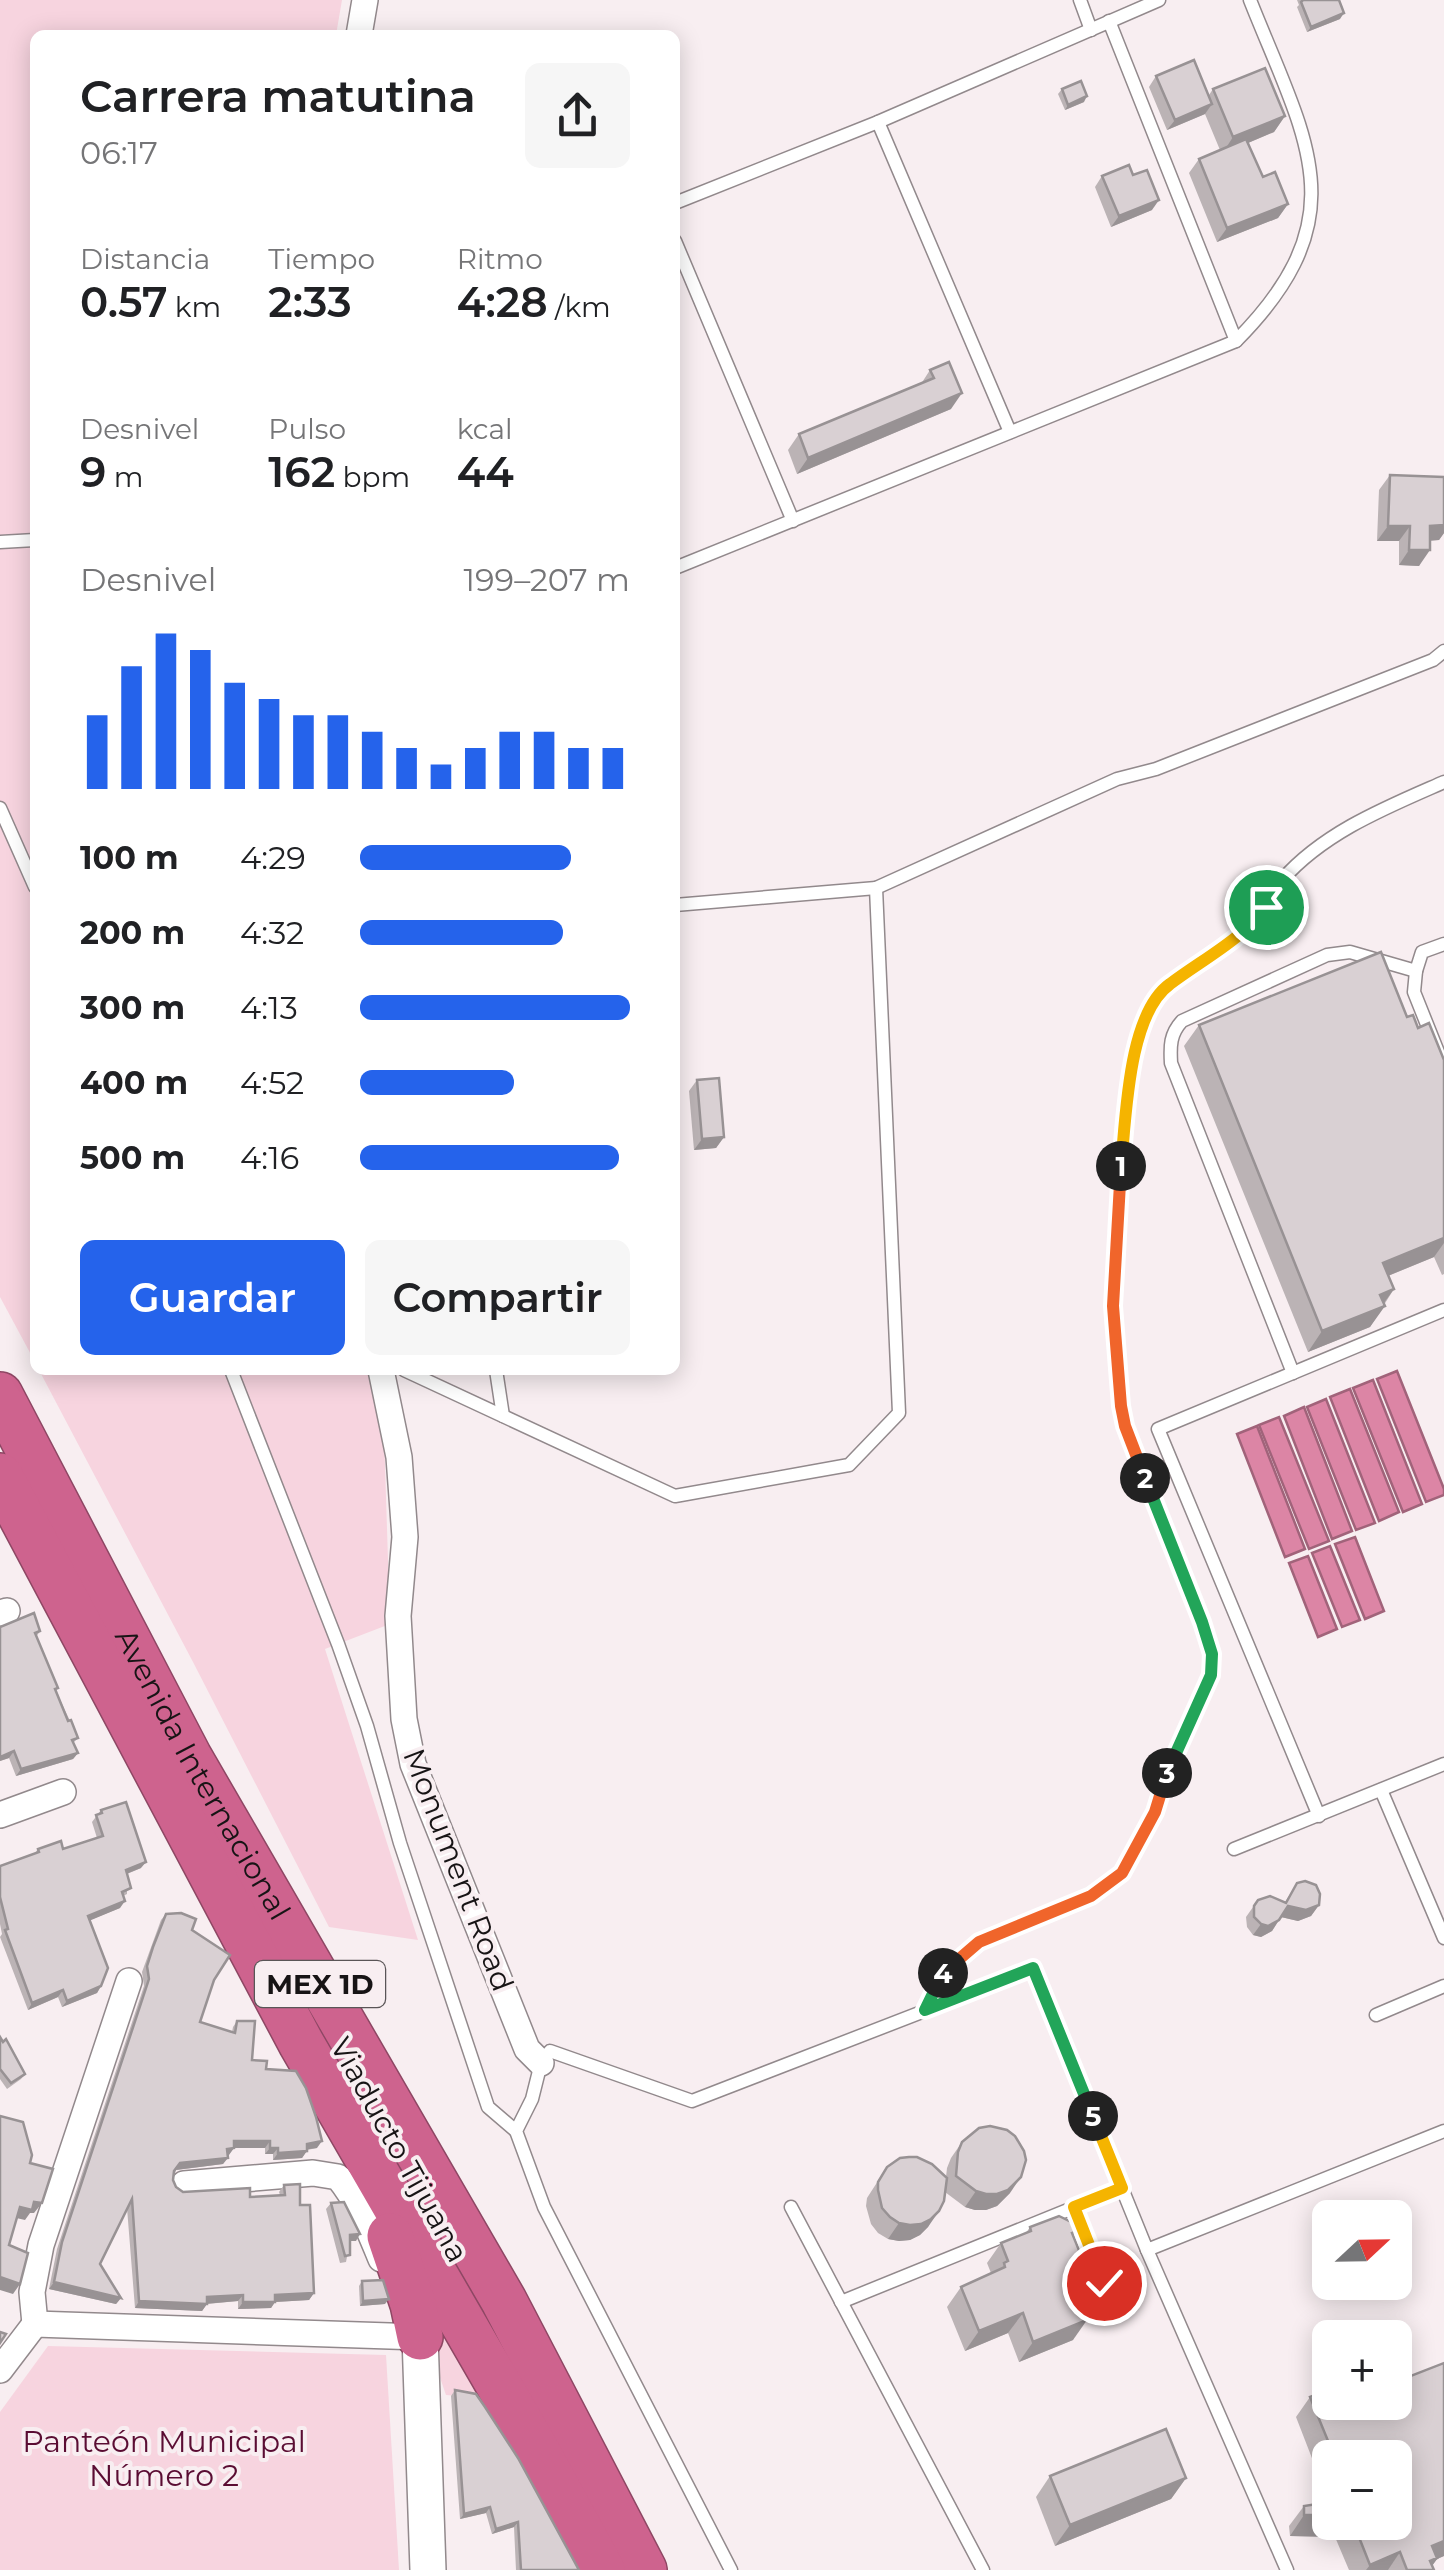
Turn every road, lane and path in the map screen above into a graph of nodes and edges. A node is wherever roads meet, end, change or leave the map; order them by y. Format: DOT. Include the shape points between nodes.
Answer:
graph roads {
  1 [pos="365,0"];
  2 [pos="1080,0"];
  3 [pos="1158,0"];
  4 [pos="1250,0"];
  5 [pos="1109,22"];
  6 [pos="360,30"];
  7 [pos="1092,30"];
  8 [pos="878,122"];
  9 [pos="680,200"];
  10 [pos="680,253"];
  11 [pos="1236,341"];
  12 [pos="1010,432"];
  13 [pos="793,521"];
  14 [pos="30,540"];
  15 [pos="0,542"];
  16 [pos="680,566"];
  17 [pos="1444,651"];
  18 [pos="1444,782"];
  19 [pos="0,808"];
  20 [pos="30,876"];
  21 [pos="876,888"];
  22 [pos="680,905"];
  23 [pos="1444,944"];
  24 [pos="1416,971"];
  25 [pos="1444,1068"];
  26 [pos="1444,1310"];
  27 [pos="1293,1373"];
  28 [pos="233,1375"];
  29 [pos="382,1375"];
  30 [pos="415,1375"];
  31 [pos="497,1375"];
  32 [pos="0,1395"];
  33 [pos="0,1410"];
  34 [pos="503,1416"];
  35 [pos="0,1453"];
  36 [pos="5,1496"];
  37 [pos="1444,1764"];
  38 [pos="1381,1790"];
  39 [pos="63,1792"];
  40 [pos="0,1815"];
  41 [pos="1320,1816"];
  42 [pos="1234,1850"];
  43 [pos="1444,1938"];
  44 [pos="129,1981"];
  45 [pos="1444,1986"];
  46 [pos="925,2010"];
  47 [pos="1376,2015"];
  48 [pos="301,2043"];
  49 [pos="541,2063"];
  50 [pos="1444,2130"];
  51 [pos="516,2132"];
  52 [pos="184,2184"];
  53 [pos="1122,2188"];
  54 [pos="790,2207"];
  55 [pos="1074,2207"];
  56 [pos="1147,2250"];
  57 [pos="1104,2283"];
  58 [pos="840,2302"];
  59 [pos="35,2324"];
  60 [pos="410,2337"];
  61 [pos="0,2370"];
  62 [pos="428,2570"];
  63 [pos="602,2570"];
  64 [pos="615,2570"];
  65 [pos="630,2570"];
  66 [pos="644,2570"];
  67 [pos="731,2570"];
  68 [pos="983,2570"];
  69 [pos="1287,2570"];
  1 -- 6 [label="street"];
  2 -- 7 [label="lane"];
  3 -- 5 [label="lane"];
  4 -- 11 [label="lane" via="1304,138 1312,197 1303,247 1285,284"];
  5 -- 7 [label="lane"];
  5 -- 11 [label="lane"];
  7 -- 8 [label="lane"];
  8 -- 9 [label="lane"];
  8 -- 12 [label="lane"];
  10 -- 13 [label="lane"];
  11 -- 12 [label="lane"];
  12 -- 13 [label="lane"];
  13 -- 16 [label="lane"];
  14 -- 15 [label="lane"];
  17 -- 21 [label="lane" via="1117,780"];
  18 -- 46 [label="lane" via="1322,844 1280,881 1252,925 1152,1001 1132,1058 1118,1188 1113,1306 1121,1406 1202,1622 1211,1675 1155,1812 1122,1873 1091,1896 979,1942 943,1973"];
  19 -- 20 [label="lane"];
  21 -- 22 [label="lane"];
  21 -- 34 [label="lane" via="900,1413 849,1465 675,1496"];
  23 -- 24 [label="lane" via="1422,952"];
  24 -- 25 [label="lane" via="1414,992"];
  24 -- 27 [label="lane" via="1350,952 1326,955 1182,1022 1170,1042 1170,1062"];
  26 -- 27 [label="lane"];
  27 -- 41 [label="lane" via="1158,1429"];
  28 -- 51 [label="lane" via="338,1644 488,2106"];
  29 -- 49 [label="street, Monument Road" via="399,1456 405,1537 398,1616 413,1764 527,2050"];
  30 -- 34 [label="lane"];
  31 -- 34 [label="lane"];
  32 -- 66 [label="highway, Avenida Internacional / MEX 1D" via="189,1757 504,2301"];
  33 -- 65 [label="highway, Viaducto Tijuana" via="66,1548"];
  35 -- 64 [label="highway, Viaducto Tijuana"];
  36 -- 48 [label="highway, Avenida Internacional / MEX 1D"];
  37 -- 38 [label="lane"];
  38 -- 41 [label="lane"];
  38 -- 43 [label="lane"];
  39 -- 40 [label="street"];
  41 -- 42 [label="lane"];
  44 -- 59 [label="street" via="41,2245 32,2292"];
  45 -- 47 [label="lane"];
  46 -- 49 [label="lane" via="692,2101 550,2052"];
  46 -- 53 [label="lane" via="1033,1968"];
  48 -- 60 [label="highway" via="405,2276"];
  48 -- 63 [label="highway, Avenida Internacional / MEX 1D"];
  49 -- 51 [label="lane"];
  50 -- 56 [label="lane"];
  51 -- 67 [label="lane" via="544,2206"];
  52 -- 60 [label="street" via="313,2173 338,2177 364,2219"];
  53 -- 55 [label="lane"];
  53 -- 56 [label="lane"];
  54 -- 58 [label="lane"];
  55 -- 57 [label="lane"];
  55 -- 58 [label="lane"];
  56 -- 69 [label="lane"];
  58 -- 68 [label="lane"];
  59 -- 60 [label="street"];
  59 -- 61 [label="street"];
  60 -- 62 [label="street"];
}
